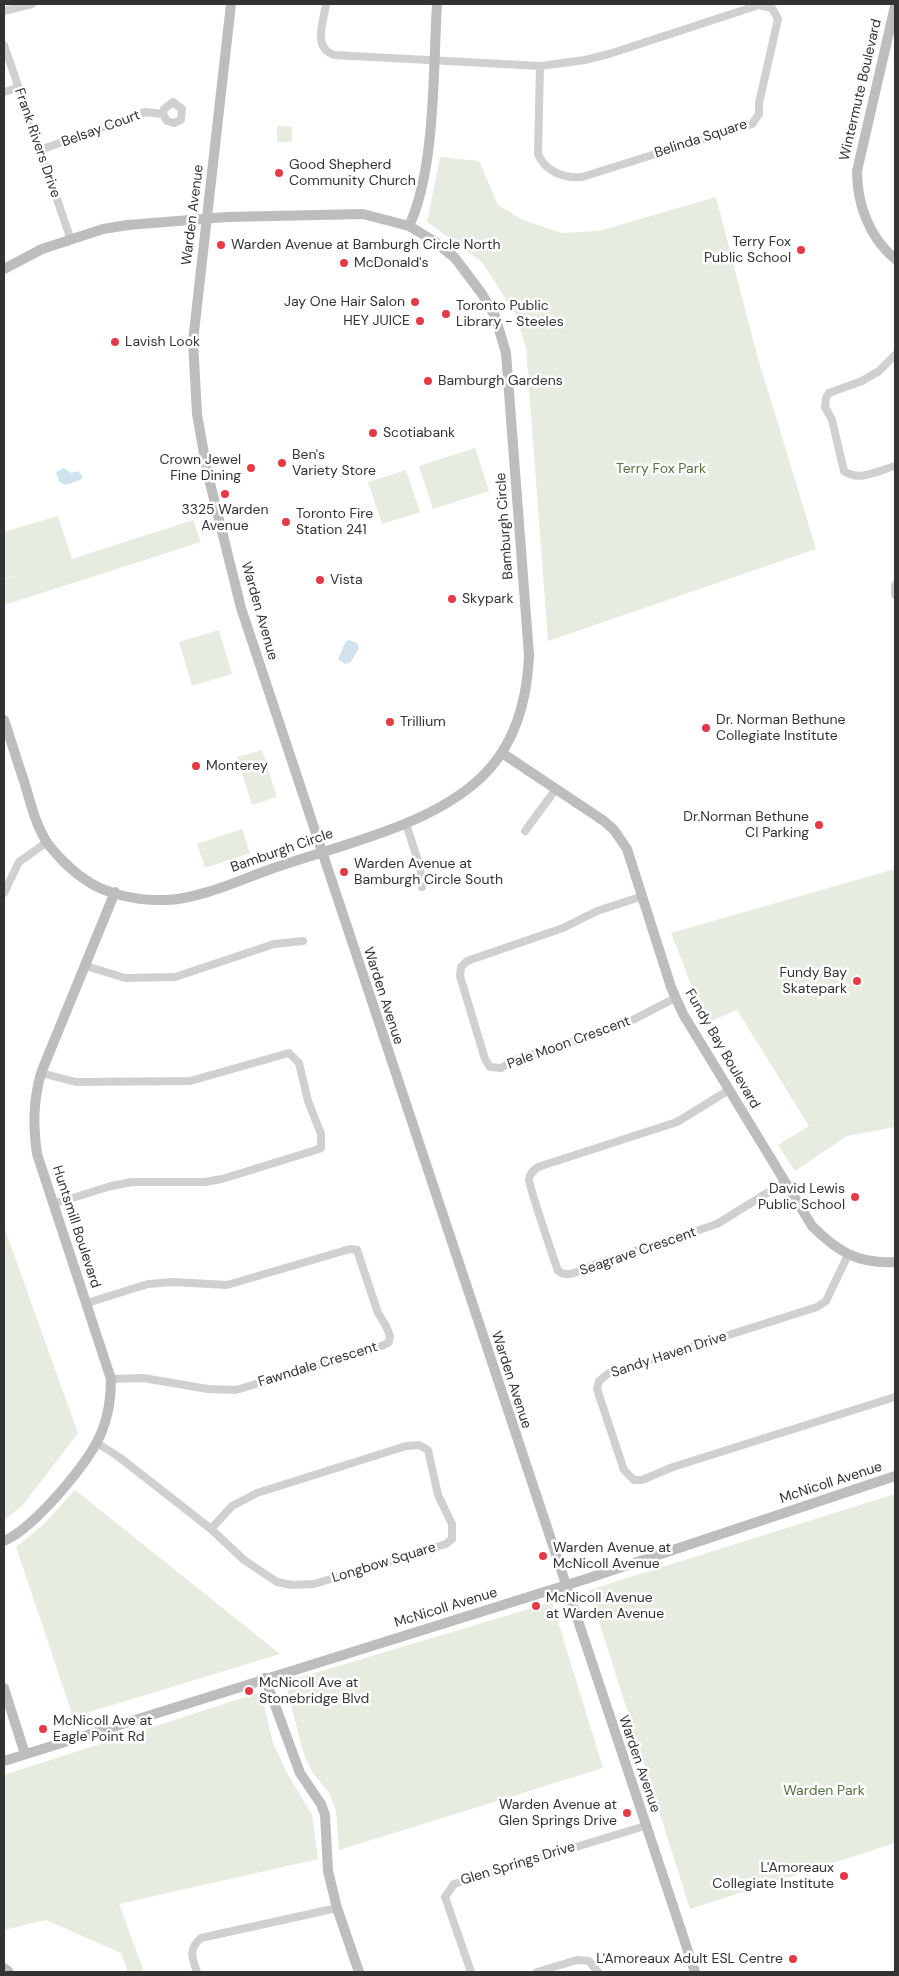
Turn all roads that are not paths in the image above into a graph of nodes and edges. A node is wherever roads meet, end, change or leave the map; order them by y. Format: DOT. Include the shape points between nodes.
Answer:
graph roads {
  1 [pos="32,4"];
  2 [pos="231,4"];
  3 [pos="326,4"];
  4 [pos="437,4"];
  5 [pos="895,6"];
  6 [pos="4,11"];
  7 [pos="4,45"];
  8 [pos="890,45"];
  9 [pos="433,60"];
  10 [pos="540,66"];
  11 [pos="18,88"];
  12 [pos="4,92"];
  13 [pos="163,114"];
  14 [pos="40,150"];
  15 [pos="206,218"];
  16 [pos="409,226"];
  17 [pos="70,240"];
  18 [pos="895,259"];
  19 [pos="4,269"];
  20 [pos="895,355"];
  21 [pos="895,466"];
  22 [pos="895,584"];
  23 [pos="895,595"];
  24 [pos="4,720"];
  25 [pos="502,753"];
  26 [pos="556,789"];
  27 [pos="406,824"];
  28 [pos="525,831"];
  29 [pos="47,842"];
  30 [pos="321,852"];
  31 [pos="422,888"];
  32 [pos="4,892"];
  33 [pos="115,892"];
  34 [pos="643,896"];
  35 [pos="303,941"];
  36 [pos="86,966"];
  37 [pos="675,998"];
  38 [pos="41,1073"];
  39 [pos="729,1090"];
  40 [pos="785,1182"];
  41 [pos="53,1204"];
  42 [pos="848,1255"];
  43 [pos="895,1262"];
  44 [pos="87,1303"];
  45 [pos="110,1379"];
  46 [pos="895,1397"];
  47 [pos="97,1444"];
  48 [pos="895,1476"];
  49 [pos="211,1529"];
  50 [pos="4,1541"];
  51 [pos="565,1585"];
  52 [pos="266,1678"];
  53 [pos="4,1688"];
  54 [pos="26,1754"];
  55 [pos="4,1761"];
  56 [pos="645,1826"];
  57 [pos="337,1908"];
  58 [pos="4,1968"];
  59 [pos="9,1972"];
  60 [pos="197,1972"];
  61 [pos="359,1972"];
  62 [pos="471,1972"];
  63 [pos="537,1972"];
  64 [pos="598,1972"];
  65 [pos="695,1972"];
  1 -- 6 [label="street"];
  2 -- 15 [label="street, Warden Avenue"];
  3 -- 9 [label="street, Belinda Square" via="321,41 330,54"];
  4 -- 9 [label="street"];
  5 -- 8 [label="street, Wintermute Boulevard"];
  7 -- 11 [label="street, Frank Rivers Drive"];
  8 -- 18 [label="street, Wintermute Boulevard" via="859,157 857,183 867,222"];
  9 -- 10 [label="street, Belinda Square"];
  9 -- 16 [label="street" via="424,174"];
  10 -- 10 [label="street, Belinda Square" via="538,154 544,164 563,176 582,178 752,124 759,114 778,19 772,8 759,5 609,54"];
  11 -- 12 [label="street"];
  11 -- 14 [label="street, Frank Rivers Drive"];
  13 -- 14 [label="street, Belsay Court" via="145,112 134,115"];
  14 -- 17 [label="street, Frank Rivers Drive"];
  15 -- 16 [label="street, Bamburgh Circle" via="363,214"];
  15 -- 17 [label="street, Bamburgh Circle" via="128,224"];
  15 -- 30 [label="street, Warden Avenue" via="192,341 197,414 207,471 241,608"];
  16 -- 25 [label="street, Bamburgh Circle" via="455,258 494,316 506,353 529,655 522,706"];
  17 -- 19 [label="street, Bamburgh Circle" via="42,249"];
  20 -- 21 [label="street" via="879,371 862,381 829,393 825,407 832,420 844,471 859,477"];
  22 -- 23 [label="street"];
  24 -- 29 [label="street, Bamburgh Circle" via="34,815"];
  25 -- 26 [label="street, Fundy Bay Boulevard"];
  25 -- 27 [label="street, Bamburgh Circle" via="476,782 452,801"];
  26 -- 28 [label="street"];
  26 -- 34 [label="street, Fundy Bay Boulevard" via="614,830 629,854"];
  27 -- 30 [label="street, Bamburgh Circle"];
  27 -- 31 [label="street" via="420,867"];
  29 -- 32 [label="street" via="20,862"];
  29 -- 33 [label="street, Bamburgh Circle" via="84,879"];
  30 -- 33 [label="street, Bamburgh Circle" via="183,898 143,900"];
  30 -- 51 [label="street, Warden Avenue"];
  33 -- 36 [label="street, Huntsmill Boulevard"];
  34 -- 37 [label="street, Fundy Bay Boulevard"];
  34 -- 37 [label="street, Pale Moon Crescent" via="597,910 563,928 467,961 461,967 460,976 485,1059 490,1067 501,1068 512,1061 623,1025"];
  35 -- 36 [label="street" via="274,944 175,977 125,978"];
  36 -- 38 [label="street, Huntsmill Boulevard"];
  37 -- 39 [label="street, Fundy Bay Boulevard"];
  38 -- 41 [label="street, Huntsmill Boulevard" via="33,1124 37,1154"];
  38 -- 41 [label="street" via="76,1082 190,1081 289,1053 298,1063 321,1134 321,1148 222,1179 132,1182"];
  39 -- 40 [label="street, Fundy Bay Boulevard"];
  39 -- 40 [label="street, Seagrave Crescent" via="677,1122 538,1167 531,1173 532,1194 558,1270 574,1273 587,1266 703,1230 733,1216"];
  40 -- 42 [label="street, Fundy Bay Boulevard" via="812,1226"];
  41 -- 44 [label="street, Huntsmill Boulevard"];
  42 -- 43 [label="street, Fundy Bay Boulevard"];
  42 -- 46 [label="street, Sandy Haven Drive" via="826,1301 817,1307 609,1373 599,1381 597,1389 624,1470 634,1480"];
  44 -- 45 [label="street, Huntsmill Boulevard"];
  44 -- 45 [label="street, Fawndale Crescent" via="148,1284 227,1285 350,1249 357,1250 378,1313 390,1336 384,1345 236,1390 143,1378"];
  45 -- 47 [label="street, Huntsmill Boulevard" via="107,1417"];
  47 -- 49 [label="street, Longbow Square" via="119,1456"];
  47 -- 50 [label="street, Huntsmill Boulevard" via="31,1523"];
  48 -- 51 [label="street, McNicoll Avenue"];
  49 -- 49 [label="street, Longbow Square" via="268,1577 292,1585 331,1580 446,1544 453,1536 452,1524 434,1484 428,1450 419,1445 406,1446 257,1493 232,1506"];
  51 -- 52 [label="street, McNicoll Avenue"];
  51 -- 56 [label="street, Warden Avenue"];
  52 -- 54 [label="street, McNicoll Avenue"];
  52 -- 57 [label="street" via="300,1774 325,1815 328,1872"];
  53 -- 54 [label="street"];
  54 -- 55 [label="street, McNicoll Avenue"];
  56 -- 62 [label="street, Glen Springs Drive" via="454,1884 445,1897"];
  56 -- 65 [label="street, Warden Avenue"];
  57 -- 60 [label="street" via="201,1938 193,1944 191,1955"];
  57 -- 61 [label="street"];
  58 -- 59 [label="street"];
  63 -- 64 [label="street" via="577,1960 589,1961"];
}
